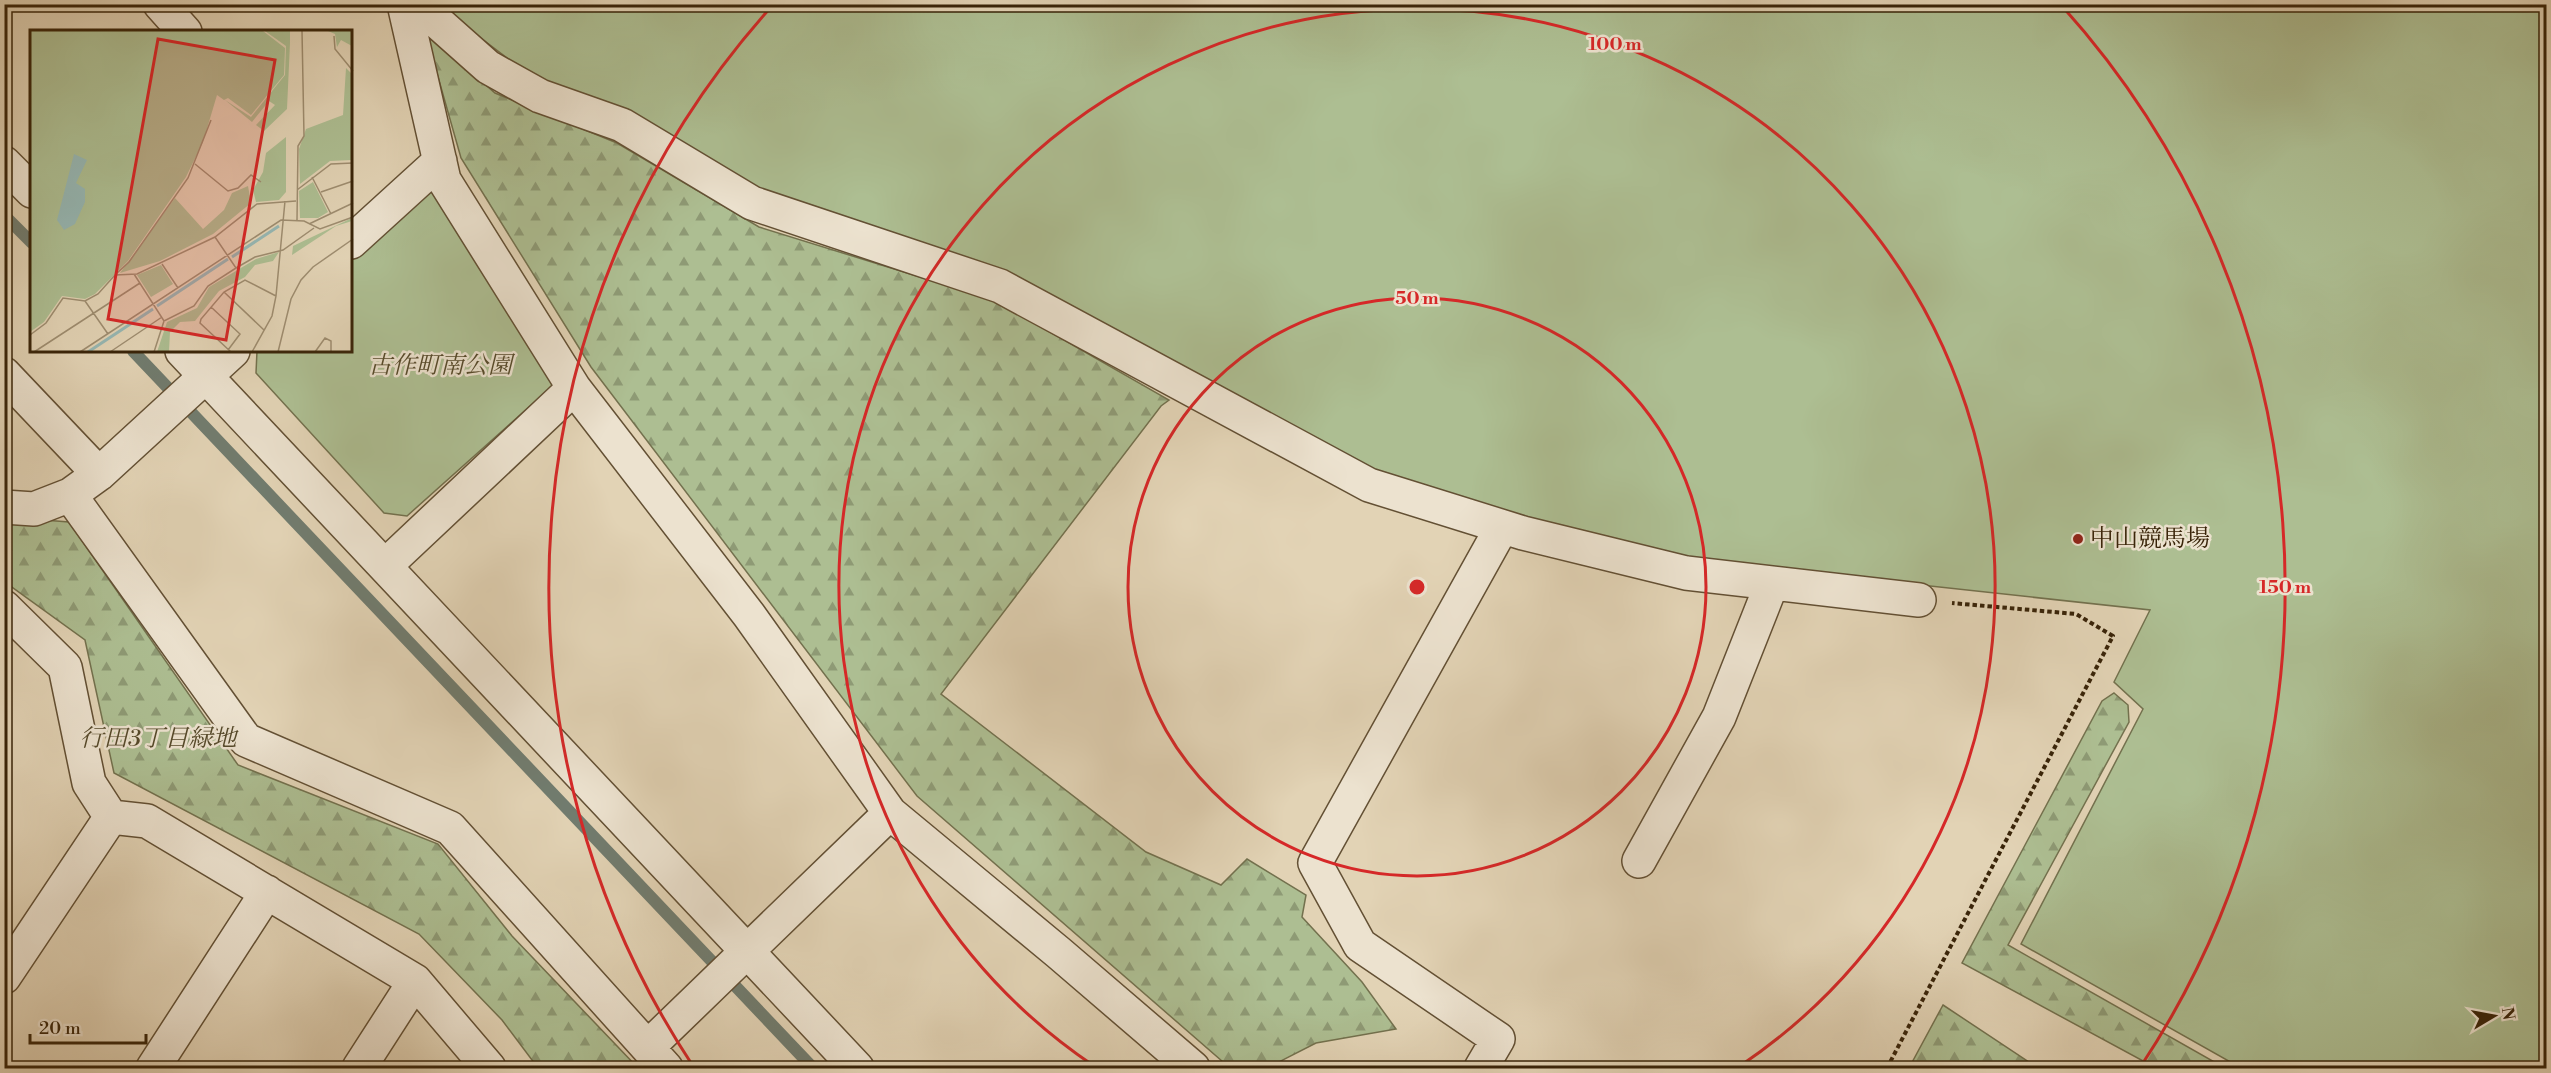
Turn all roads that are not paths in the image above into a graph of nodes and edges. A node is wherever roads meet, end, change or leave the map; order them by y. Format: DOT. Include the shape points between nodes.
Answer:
graph roads {
  1 [pos="160,4"];
  2 [pos="404,4"];
  3 [pos="417,4"];
  4 [pos="183,30"];
  5 [pos="440,161"];
  6 [pos="4,163"];
  7 [pos="30,189"];
  8 [pos="357,226"];
  9 [pos="183,352"];
  10 [pos="232,352"];
  11 [pos="4,375"];
  12 [pos="206,376"];
  13 [pos="574,388"];
  14 [pos="99,474"];
  15 [pos="70,495"];
  16 [pos="4,507"];
  17 [pos="1502,527"];
  18 [pos="385,566"];
  19 [pos="1772,583"];
  20 [pos="1919,600"];
  21 [pos="4,607"];
  22 [pos="890,813"];
  23 [pos="111,817"];
  24 [pos="1639,861"];
  25 [pos="267,892"];
  26 [pos="747,951"];
  27 [pos="4,977"];
  28 [pos="415,981"];
  29 [pos="657,1058"];
  30 [pos="153,1068"];
  31 [pos="359,1068"];
  32 [pos="489,1068"];
  33 [pos="857,1068"];
  34 [pos="1193,1068"];
  35 [pos="1481,1068"];
  1 -- 4 [label="street"];
  2 -- 5 [label="street"];
  3 -- 17 [label="street" via="488,67 540,96 622,125 752,203 1000,286 1369,485"];
  5 -- 8 [label="street"];
  5 -- 13 [label="street" via="444,180"];
  6 -- 7 [label="street"];
  9 -- 12 [label="street"];
  10 -- 12 [label="street"];
  11 -- 14 [label="street"];
  12 -- 14 [label="street"];
  12 -- 18 [label="street"];
  13 -- 18 [label="street"];
  13 -- 22 [label="street" via="749,615"];
  14 -- 15 [label="street"];
  15 -- 16 [label="street" via="34,509"];
  15 -- 29 [label="street" via="246,740 450,828"];
  17 -- 19 [label="street" via="1686,573"];
  17 -- 35 [label="street" via="1315,863 1360,945 1498,1039"];
  18 -- 26 [label="street"];
  19 -- 20 [label="street"];
  19 -- 24 [label="street" via="1719,717"];
  21 -- 23 [label="street" via="65,667 89,783"];
  22 -- 26 [label="street"];
  22 -- 34 [label="street"];
  23 -- 25 [label="street" via="147,821"];
  23 -- 27 [label="street"];
  25 -- 28 [label="street"];
  25 -- 30 [label="street"];
  26 -- 29 [label="street"];
  26 -- 33 [label="street"];
  28 -- 31 [label="street"];
  28 -- 32 [label="street"];
}
